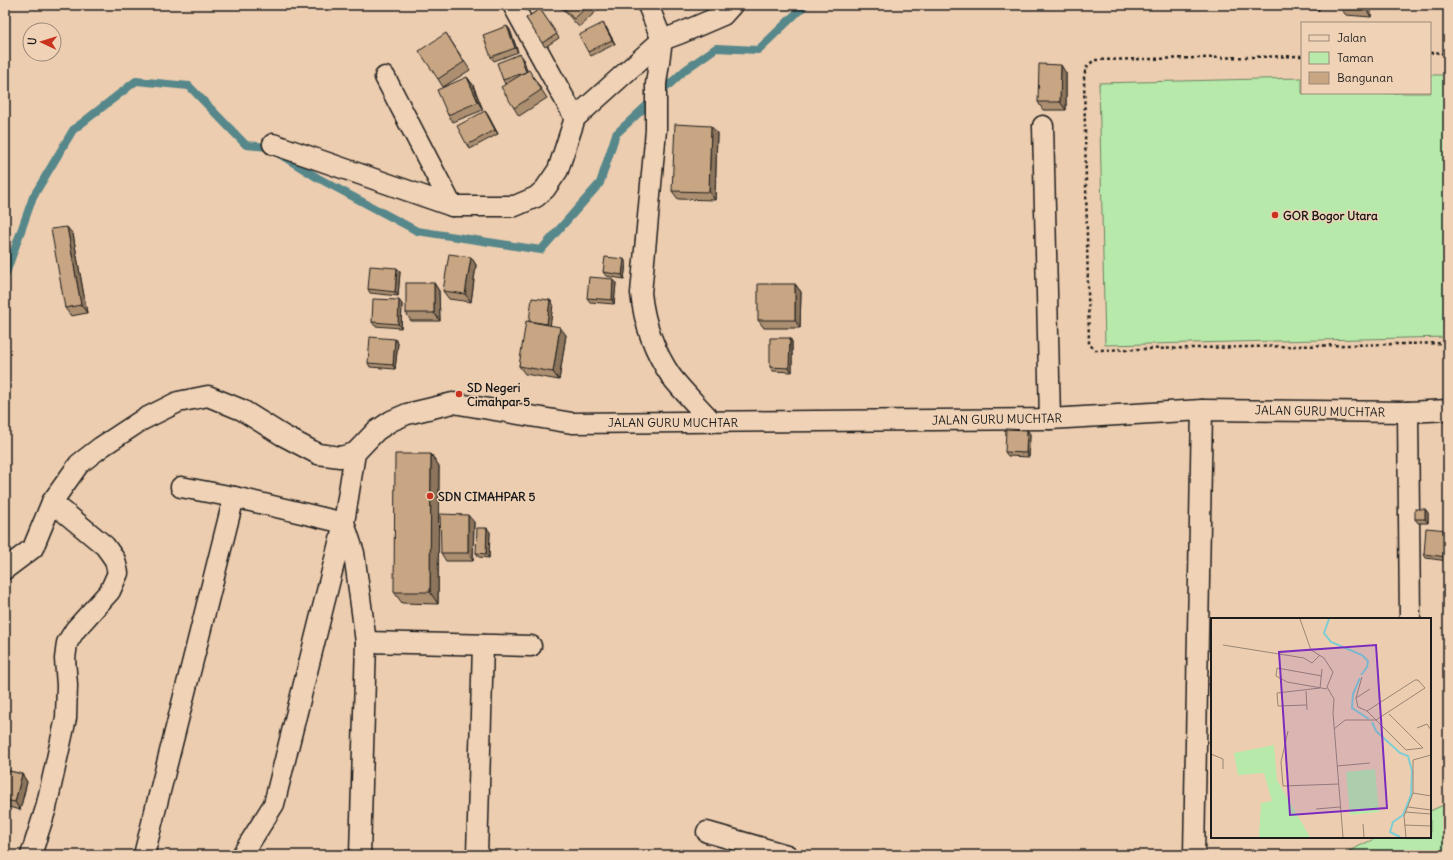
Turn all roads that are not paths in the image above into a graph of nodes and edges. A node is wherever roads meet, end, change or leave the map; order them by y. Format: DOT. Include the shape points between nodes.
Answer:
graph roads {
  1 [pos="514,5"];
  2 [pos="648,5"];
  3 [pos="732,5"];
  4 [pos="662,40"];
  5 [pos="385,77"];
  6 [pos="576,118"];
  7 [pos="1043,126"];
  8 [pos="272,144"];
  9 [pos="452,206"];
  10 [pos="1202,410"];
  11 [pos="1448,410"];
  12 [pos="1408,412"];
  13 [pos="1050,419"];
  14 [pos="712,422"];
  15 [pos="355,453"];
  16 [pos="181,487"];
  17 [pos="234,497"];
  18 [pos="52,502"];
  19 [pos="344,523"];
  20 [pos="5,569"];
  21 [pos="1410,618"];
  22 [pos="366,642"];
  23 [pos="483,645"];
  24 [pos="531,646"];
  25 [pos="1204,717"];
  26 [pos="708,832"];
  27 [pos="31,855"];
  28 [pos="144,855"];
  29 [pos="242,855"];
  30 [pos="360,855"];
  31 [pos="477,855"];
  32 [pos="787,855"];
  33 [pos="1194,855"];
  1 -- 6 [label="street"];
  2 -- 4 [label="street"];
  3 -- 4 [label="street" via="723,15"];
  4 -- 6 [label="street"];
  4 -- 14 [label="street" via="656,84 656,130 641,293 643,314 650,335 671,376"];
  5 -- 9 [label="street"];
  6 -- 9 [label="street" via="558,170 536,197 515,206"];
  7 -- 13 [label="street"];
  8 -- 9 [label="street"];
  10 -- 12 [label="street, JALAN GURU MUCHTAR"];
  10 -- 13 [label="street, JALAN GURU MUCHTAR"];
  10 -- 25 [label="street"];
  11 -- 12 [label="street, JALAN GURU MUCHTAR"];
  12 -- 21 [label="street"];
  13 -- 14 [label="street, JALAN GURU MUCHTAR"];
  14 -- 15 [label="street, JALAN GURU MUCHTAR" via="572,423 453,403 407,414 390,421 376,431"];
  15 -- 18 [label="street" via="340,457 318,454 242,410 208,396 178,402 142,420 101,446 79,464"];
  15 -- 19 [label="street"];
  16 -- 17 [label="street"];
  17 -- 19 [label="street"];
  17 -- 28 [label="street"];
  18 -- 20 [label="street" via="33,548"];
  18 -- 27 [label="street" via="105,546 115,560 118,572 110,591 75,630 67,643 66,718 46,808"];
  19 -- 22 [label="street" via="354,553"];
  19 -- 29 [label="street" via="274,804"];
  22 -- 23 [label="street"];
  22 -- 30 [label="street"];
  23 -- 24 [label="street"];
  23 -- 31 [label="street"];
  25 -- 33 [label="street"];
  26 -- 32 [label="street"];
}
